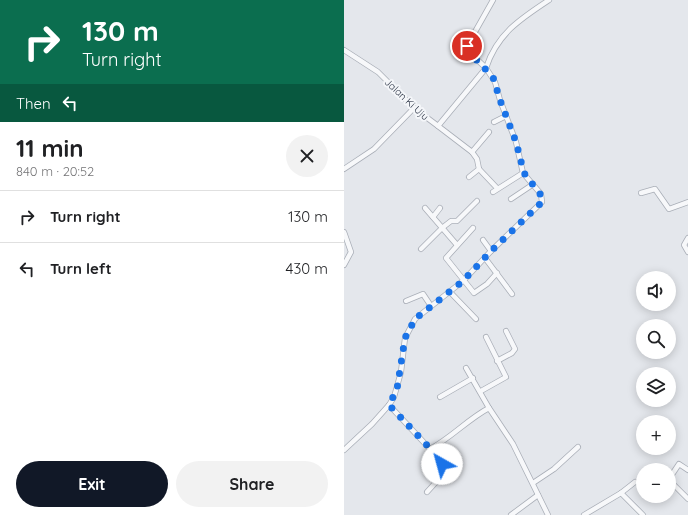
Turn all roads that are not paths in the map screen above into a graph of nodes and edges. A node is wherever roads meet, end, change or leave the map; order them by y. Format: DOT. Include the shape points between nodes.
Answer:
graph roads {
  1 [pos="493,0"];
  2 [pos="549,0"];
  3 [pos="344,50"];
  4 [pos="486,68"];
  5 [pos="414,108"];
  6 [pos="506,116"];
  7 [pos="494,122"];
  8 [pos="438,126"];
  9 [pos="489,132"];
  10 [pos="472,152"];
  11 [pos="344,169"];
  12 [pos="479,169"];
  13 [pos="524,173"];
  14 [pos="469,177"];
  15 [pos="532,185"];
  16 [pos="497,188"];
  17 [pos="492,192"];
  18 [pos="641,193"];
  19 [pos="511,200"];
  20 [pos="477,201"];
  21 [pos="688,202"];
  22 [pos="425,208"];
  23 [pos="440,208"];
  24 [pos="433,217"];
  25 [pos="442,228"];
  26 [pos="473,228"];
  27 [pos="344,232"];
  28 [pos="688,238"];
  29 [pos="482,240"];
  30 [pos="457,245"];
  31 [pos="421,249"];
  32 [pos="491,251"];
  33 [pos="688,252"];
  34 [pos="485,258"];
  35 [pos="344,265"];
  36 [pos="497,273"];
  37 [pos="463,281"];
  38 [pos="450,292"];
  39 [pos="512,294"];
  40 [pos="406,301"];
  41 [pos="430,306"];
  42 [pos="476,319"];
  43 [pos="506,331"];
  44 [pos="486,337"];
  45 [pos="497,361"];
  46 [pos="466,368"];
  47 [pos="473,378"];
  48 [pos="481,391"];
  49 [pos="440,397"];
  50 [pos="389,405"];
  51 [pos="489,408"];
  52 [pos="578,447"];
  53 [pos="430,449"];
  54 [pos="344,450"];
  55 [pos="676,469"];
  56 [pos="688,470"];
  57 [pos="635,482"];
  58 [pos="533,483"];
  59 [pos="676,486"];
  60 [pos="427,492"];
  61 [pos="621,493"];
  62 [pos="538,495"];
  63 [pos="688,499"];
  64 [pos="511,515"];
  65 [pos="548,515"];
  66 [pos="584,515"];
  67 [pos="643,515"];
  1 -- 4 [label="street" via="467,46 467,50"];
  2 -- 4 [label="street, Jalan Ki Uju" via="499,40"];
  3 -- 5 [label="street, Jalan Ki Uju" via="378,72"];
  4 -- 6 [label="street" via="495,82"];
  4 -- 8 [label="street, Jalan Ki Uju"];
  5 -- 8 [label="street, Jalan Ki Uju"];
  5 -- 11 [label="street" via="374,149"];
  6 -- 7 [label="street"];
  6 -- 13 [label="street"];
  8 -- 10 [label="street"];
  9 -- 10 [label="street"];
  10 -- 12 [label="street"];
  12 -- 14 [label="street"];
  12 -- 16 [label="street"];
  13 -- 15 [label="street"];
  13 -- 16 [label="street"];
  15 -- 19 [label="street"];
  15 -- 32 [label="street" via="541,194 542,202"];
  16 -- 17 [label="street"];
  18 -- 21 [label="street" via="655,189 669,209"];
  20 -- 25 [label="street" via="457,221 451,221"];
  22 -- 24 [label="street"];
  23 -- 24 [label="street"];
  24 -- 25 [label="street"];
  25 -- 30 [label="street"];
  25 -- 31 [label="street"];
  26 -- 30 [label="street"];
  27 -- 35 [label="street" via="351,252"];
  28 -- 33 [label="street" via="684,245"];
  29 -- 32 [label="street"];
  30 -- 37 [label="street" via="446,258"];
  32 -- 34 [label="street"];
  34 -- 36 [label="street"];
  34 -- 37 [label="street"];
  36 -- 37 [label="street" via="475,293"];
  36 -- 39 [label="street"];
  37 -- 38 [label="street"];
  38 -- 41 [label="street"];
  38 -- 42 [label="street"];
  40 -- 41 [label="street" via="423,294"];
  41 -- 50 [label="street" via="415,319 408,331 397,389"];
  43 -- 45 [label="street" via="515,349"];
  44 -- 45 [label="street"];
  45 -- 48 [label="street" via="506,378"];
  46 -- 47 [label="street"];
  47 -- 48 [label="street"];
  47 -- 49 [label="street"];
  48 -- 51 [label="street"];
  50 -- 53 [label="street"];
  50 -- 54 [label="street"];
  51 -- 53 [label="street"];
  51 -- 58 [label="street" via="513,444"];
  52 -- 58 [label="street" via="554,469"];
  53 -- 60 [label="street" via="442,463 434,473 437,481"];
  55 -- 56 [label="street" via="680,464"];
  57 -- 61 [label="street"];
  58 -- 62 [label="street"];
  59 -- 63 [label="street"];
  61 -- 66 [label="street"];
  61 -- 67 [label="street"];
  62 -- 64 [label="street"];
  62 -- 65 [label="street"];
}
